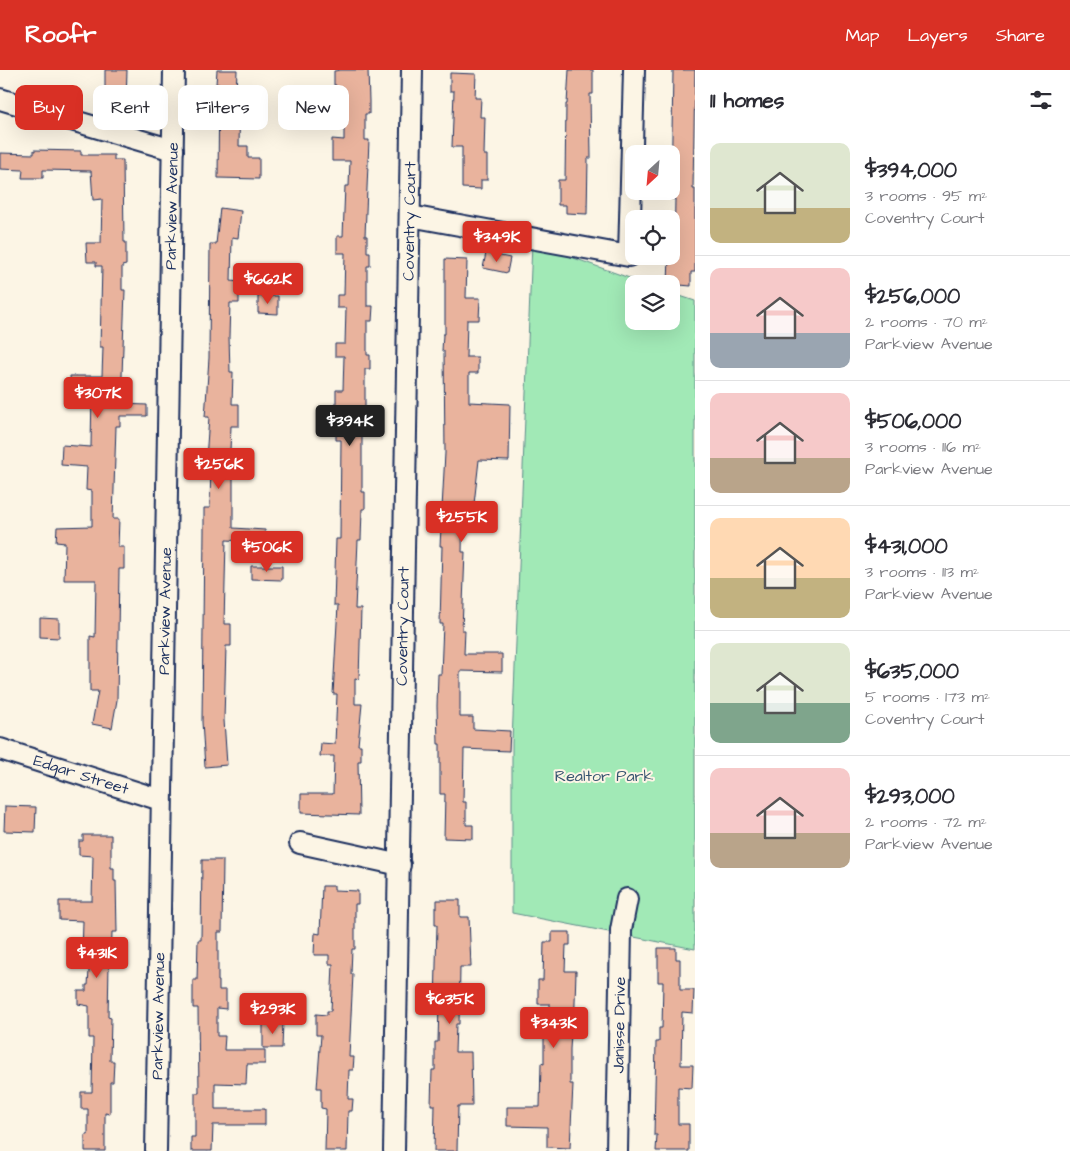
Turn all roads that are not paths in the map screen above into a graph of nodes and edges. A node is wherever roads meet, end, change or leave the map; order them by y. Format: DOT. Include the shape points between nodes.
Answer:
graph roads {
  1 [pos="174,70"];
  2 [pos="412,70"];
  3 [pos="634,70"];
  4 [pos="0,99"];
  5 [pos="173,150"];
  6 [pos="410,216"];
  7 [pos="0,748"];
  8 [pos="161,800"];
  9 [pos="300,843"];
  10 [pos="400,865"];
  11 [pos="627,899"];
  12 [pos="156,1151"];
  13 [pos="394,1151"];
  14 [pos="618,1151"];
  1 -- 5 [label="street, Parkview Avenue"];
  2 -- 6 [label="street, Coventry Court"];
  3 -- 6 [label="street" via="629,256"];
  4 -- 5 [label="street"];
  5 -- 8 [label="street, Parkview Avenue"];
  6 -- 10 [label="street, Coventry Court"];
  7 -- 8 [label="street, Edgar Street"];
  8 -- 12 [label="street, Parkview Avenue"];
  9 -- 10 [label="street"];
  10 -- 13 [label="street, Coventry Court"];
  11 -- 14 [label="street, Janisse Drive" via="621,930"];
}
